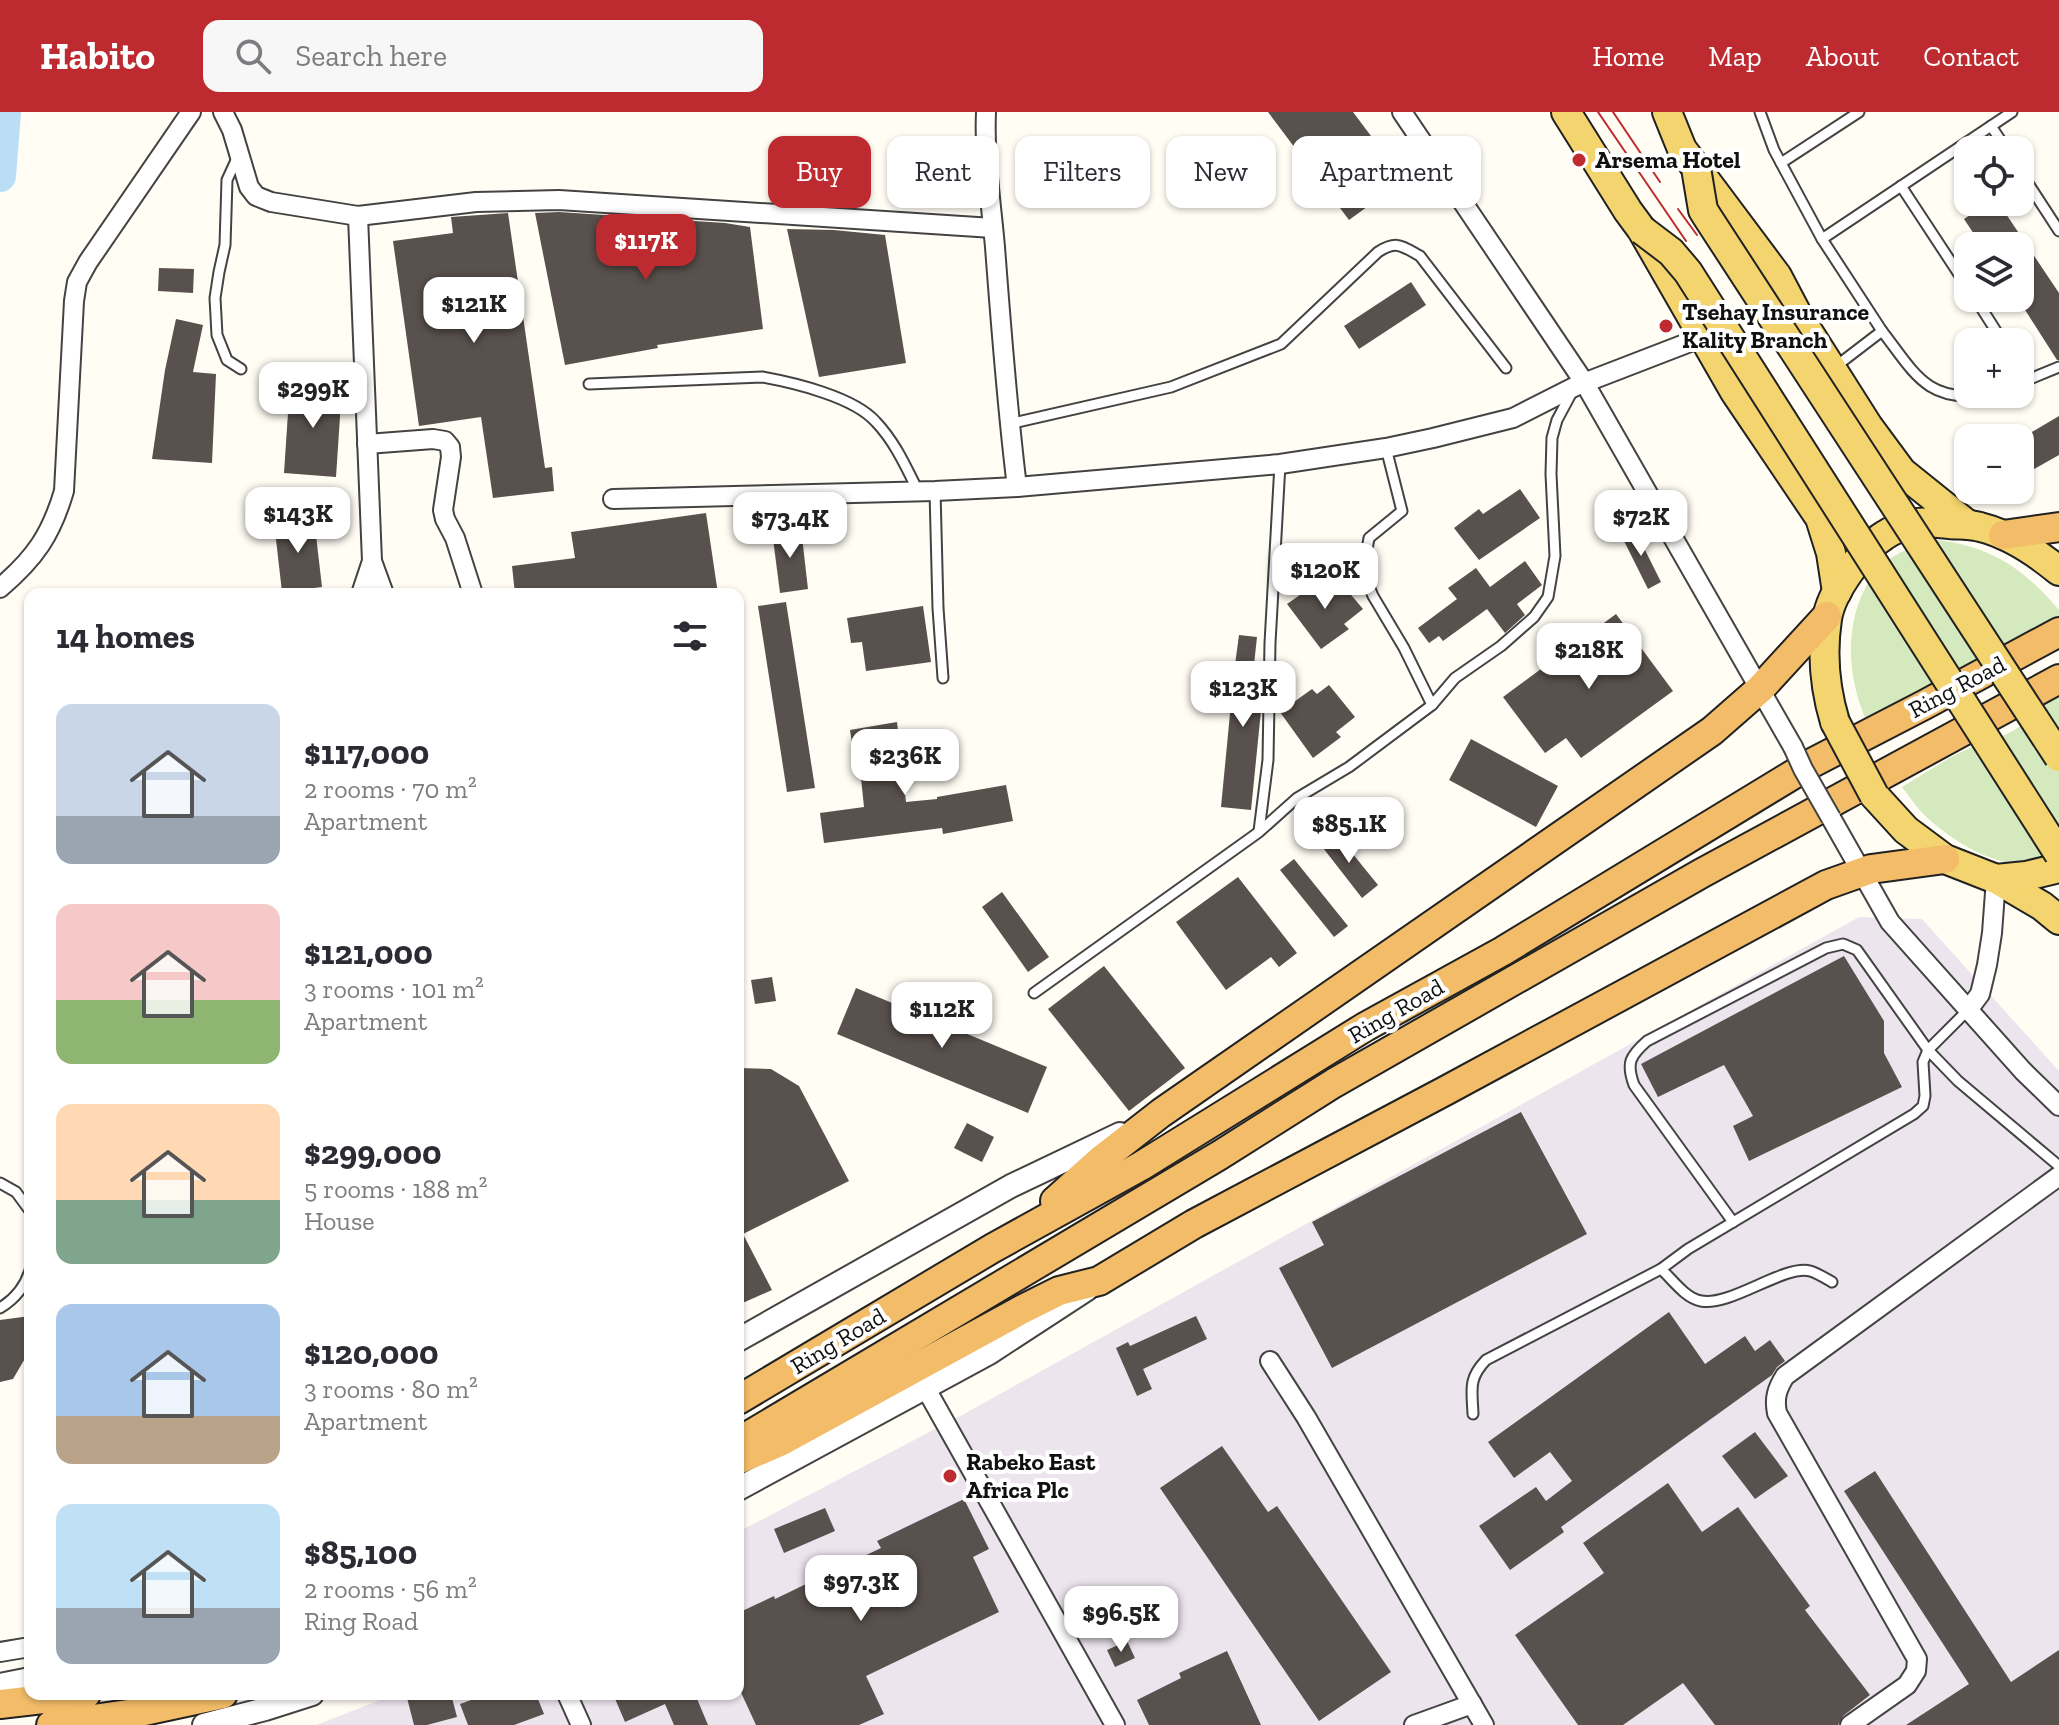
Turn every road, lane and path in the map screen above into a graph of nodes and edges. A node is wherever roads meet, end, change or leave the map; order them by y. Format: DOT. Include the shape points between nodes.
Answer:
graph roads {
  1 [pos="191,112"];
  2 [pos="223,112"];
  3 [pos="986,112"];
  4 [pos="1402,112"];
  5 [pos="1566,112"];
  6 [pos="1667,112"];
  7 [pos="1760,112"];
  8 [pos="1859,112"];
  9 [pos="2012,112"];
  10 [pos="1991,126"];
  11 [pos="1998,136"];
  12 [pos="240,153"];
  13 [pos="1781,163"];
  14 [pos="1696,168"];
  15 [pos="1901,186"];
  16 [pos="2034,193"];
  17 [pos="358,216"];
  18 [pos="993,228"];
  19 [pos="1642,230"];
  20 [pos="2059,231"];
  21 [pos="1822,239"];
  22 [pos="1954,267"];
  23 [pos="1882,331"];
  24 [pos="1703,337"];
  25 [pos="2059,367"];
  26 [pos="1506,368"];
  27 [pos="241,369"];
  28 [pos="1833,369"];
  29 [pos="2034,377"];
  30 [pos="589,384"];
  31 [pos="1580,384"];
  32 [pos="1954,396"];
  33 [pos="1009,424"];
  34 [pos="367,444"];
  35 [pos="1386,448"];
  36 [pos="1280,464"];
  37 [pos="1017,487"];
  38 [pos="926,491"];
  39 [pos="613,499"];
  40 [pos="1968,525"];
  41 [pos="2059,527"];
  42 [pos="2003,535"];
  43 [pos="372,561"];
  44 [pos="2059,571"];
  45 [pos="0,588"];
  46 [pos="363,588"];
  47 [pos="382,588"];
  48 [pos="471,588"];
  49 [pos="1832,604"];
  50 [pos="2059,632"];
  51 [pos="943,678"];
  52 [pos="2059,679"];
  53 [pos="1760,689"];
  54 [pos="1432,705"];
  55 [pos="2059,757"];
  56 [pos="1259,832"];
  57 [pos="2059,854"];
  58 [pos="1945,859"];
  59 [pos="2059,868"];
  60 [pos="1861,872"];
  61 [pos="1996,879"];
  62 [pos="2059,920"];
  63 [pos="1034,993"];
  64 [pos="1968,1010"];
  65 [pos="1928,1050"];
  66 [pos="2059,1106"];
  67 [pos="1161,1113"];
  68 [pos="2059,1166"];
  69 [pos="2059,1176"];
  70 [pos="0,1183"];
  71 [pos="24,1203"];
  72 [pos="1733,1222"];
  73 [pos="1015,1237"];
  74 [pos="1661,1269"];
  75 [pos="1099,1281"];
  76 [pos="1832,1282"];
  77 [pos="24,1284"];
  78 [pos="0,1308"];
  79 [pos="744,1337"];
  80 [pos="1270,1361"];
  81 [pos="925,1387"];
  82 [pos="744,1396"];
  83 [pos="1473,1414"];
  84 [pos="744,1438"];
  85 [pos="744,1457"];
  86 [pos="744,1486"];
  87 [pos="24,1648"];
  88 [pos="0,1652"];
  89 [pos="24,1680"];
  90 [pos="0,1685"];
  91 [pos="34,1700"];
  92 [pos="195,1700"];
  93 [pos="293,1700"];
  94 [pos="570,1700"];
  95 [pos="0,1704"];
  96 [pos="1472,1704"];
  97 [pos="51,1725"];
  98 [pos="204,1725"];
  99 [pos="581,1725"];
  100 [pos="1115,1725"];
  101 [pos="1414,1725"];
  102 [pos="1484,1725"];
  103 [pos="1850,1725"];
  1 -- 45 [label="street" via="77,282 64,491 43,542"];
  2 -- 12 [label="street"];
  3 -- 18 [label="street"];
  4 -- 31 [label="street"];
  5 -- 19 [label="main road"];
  6 -- 14 [label="main road"];
  7 -- 13 [label="lane"];
  8 -- 13 [label="lane"];
  9 -- 10 [label="lane"];
  10 -- 11 [label="lane"];
  10 -- 15 [label="lane"];
  12 -- 17 [label="street" via="256,196"];
  12 -- 27 [label="lane" via="227,180 225,245 215,298 217,335 227,360"];
  13 -- 21 [label="lane"];
  14 -- 28 [label="main road" via="1777,276"];
  14 -- 55 [label="main road, bridge" via="1703,210"];
  15 -- 21 [label="lane"];
  15 -- 22 [label="lane"];
  16 -- 20 [label="lane"];
  17 -- 18 [label="street" via="476,202 559,200"];
  17 -- 34 [label="street"];
  18 -- 33 [label="street"];
  19 -- 24 [label="main road"];
  19 -- 57 [label="main road, bridge" via="1688,272"];
  21 -- 23 [label="lane"];
  23 -- 28 [label="lane"];
  23 -- 32 [label="lane" via="1921,382"];
  24 -- 31 [label="street"];
  24 -- 49 [label="main road" via="1820,518 1831,553"];
  25 -- 29 [label="lane"];
  26 -- 33 [label="lane" via="1420,256 1389,245 1281,344 1171,387"];
  28 -- 40 [label="main road" via="1902,472"];
  30 -- 38 [label="lane" via="762,377 790,382 856,405 876,421"];
  31 -- 35 [label="street" via="1513,418"];
  31 -- 53 [label="street"];
  31 -- 54 [label="lane" via="1552,438 1555,556 1548,597 1534,617 1455,678"];
  33 -- 37 [label="street"];
  34 -- 43 [label="street"];
  34 -- 48 [label="street" via="433,439 450,447 443,510"];
  35 -- 36 [label="street"];
  35 -- 54 [label="lane" via="1402,511 1369,538 1363,572"];
  36 -- 37 [label="street"];
  36 -- 56 [label="lane" via="1268,760"];
  37 -- 38 [label="street"];
  38 -- 39 [label="street"];
  38 -- 51 [label="lane"];
  40 -- 42 [label="main road"];
  40 -- 49 [label="main road" via="1916,523 1884,535 1852,567"];
  41 -- 42 [label="highway"];
  42 -- 44 [label="main road"];
  43 -- 46 [label="street"];
  43 -- 47 [label="street"];
  49 -- 53 [label="highway"];
  49 -- 58 [label="main road, bridge" via="1826,672 1835,722 1874,795 1906,830"];
  50 -- 73 [label="highway, Ring Road" via="1812,763"];
  52 -- 84 [label="highway, Ring Road" via="1334,1083"];
  53 -- 60 [label="street, bridge"];
  53 -- 67 [label="highway" via="1656,771"];
  54 -- 56 [label="lane" via="1297,798"];
  56 -- 63 [label="lane"];
  58 -- 60 [label="highway"];
  58 -- 61 [label="main road"];
  59 -- 61 [label="main road"];
  60 -- 64 [label="street" via="1890,922"];
  60 -- 75 [label="highway" via="1826,885 1194,1224"];
  61 -- 62 [label="main road"];
  61 -- 64 [label="street" via="1987,965 1980,994"];
  64 -- 65 [label="lane"];
  64 -- 66 [label="street"];
  65 -- 68 [label="lane"];
  65 -- 72 [label="lane" via="1923,1106 1914,1114"];
  65 -- 72 [label="lane" via="1857,950 1843,944 1647,1041 1635,1052 1629,1070 1634,1085"];
  67 -- 73 [label="highway"];
  67 -- 79 [label="street" via="1011,1186"];
  69 -- 103 [label="street" via="1785,1376 1778,1388 1777,1413 1917,1659 1907,1685"];
  70 -- 71 [label="lane"];
  72 -- 74 [label="lane"];
  73 -- 82 [label="highway, Ring Road"];
  74 -- 76 [label="lane" via="1701,1301 1807,1269"];
  74 -- 83 [label="lane" via="1486,1360 1475,1372"];
  75 -- 81 [label="street" via="989,1353"];
  75 -- 85 [label="highway" via="1059,1291"];
  77 -- 78 [label="lane"];
  80 -- 96 [label="street"];
  81 -- 86 [label="street"];
  81 -- 100 [label="street"];
  87 -- 88 [label="street"];
  89 -- 90 [label="street"];
  91 -- 95 [label="highway"];
  92 -- 97 [label="highway"];
  93 -- 98 [label="street"];
  94 -- 99 [label="street"];
  96 -- 101 [label="street"];
  96 -- 102 [label="street"];
}
